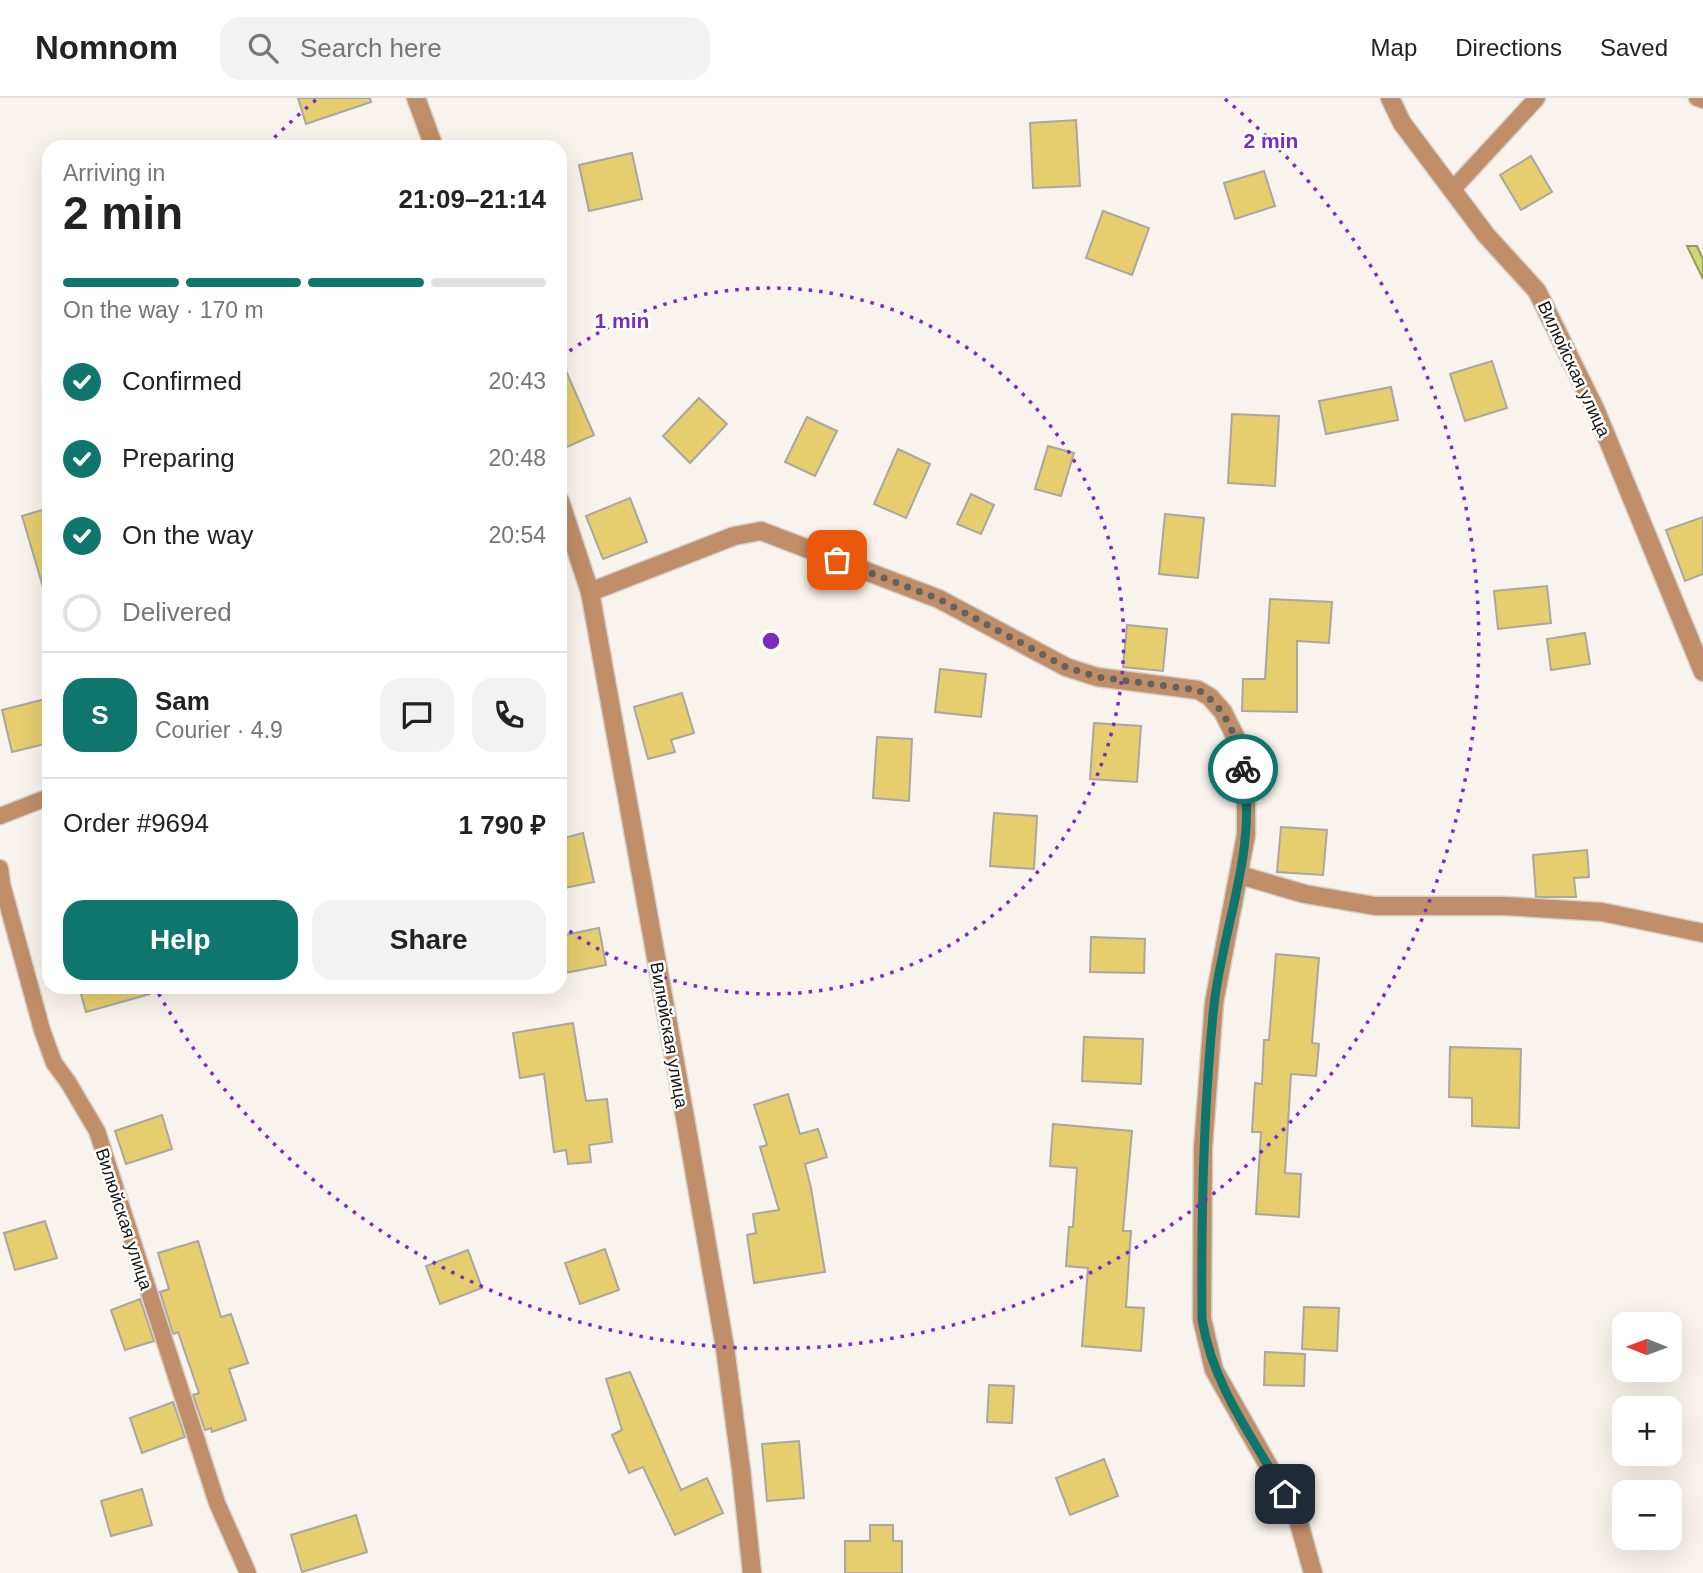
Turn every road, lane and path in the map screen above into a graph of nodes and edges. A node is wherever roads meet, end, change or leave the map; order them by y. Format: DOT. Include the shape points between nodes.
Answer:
graph roads {
  1 [pos="416,98"];
  2 [pos="1390,98"];
  3 [pos="1536,98"];
  4 [pos="1697,98"];
  5 [pos="1703,100"];
  6 [pos="431,140"];
  7 [pos="1453,189"];
  8 [pos="567,523"];
  9 [pos="590,592"];
  10 [pos="1703,672"];
  11 [pos="42,800"];
  12 [pos="0,816"];
  13 [pos="0,868"];
  14 [pos="1240,875"];
  15 [pos="1703,933"];
  16 [pos="248,1573"];
  17 [pos="752,1573"];
  18 [pos="1313,1573"];
  1 -- 6 [label="street"];
  2 -- 7 [label="street, Вилюйская улица" via="1402,123"];
  3 -- 7 [label="lane"];
  4 -- 5 [label="lane"];
  7 -- 10 [label="street, Вилюйская улица" via="1486,235 1537,291 1596,411"];
  8 -- 9 [label="street, Вилюйская улица"];
  9 -- 14 [label="street" via="734,536 761,531 939,599 1066,667 1097,677 1198,690 1223,712 1238,742 1246,788 1247,835"];
  9 -- 17 [label="street, Вилюйская улица" via="725,1348"];
  11 -- 12 [label="lane"];
  13 -- 16 [label="lane, Вилюйская улица" via="50,1052 97,1131 213,1491"];
  14 -- 15 [label="street" via="1305,894 1374,906 1602,912"];
  14 -- 18 [label="street" via="1214,1003 1203,1148 1202,1319 1214,1370 1297,1516"];
}
